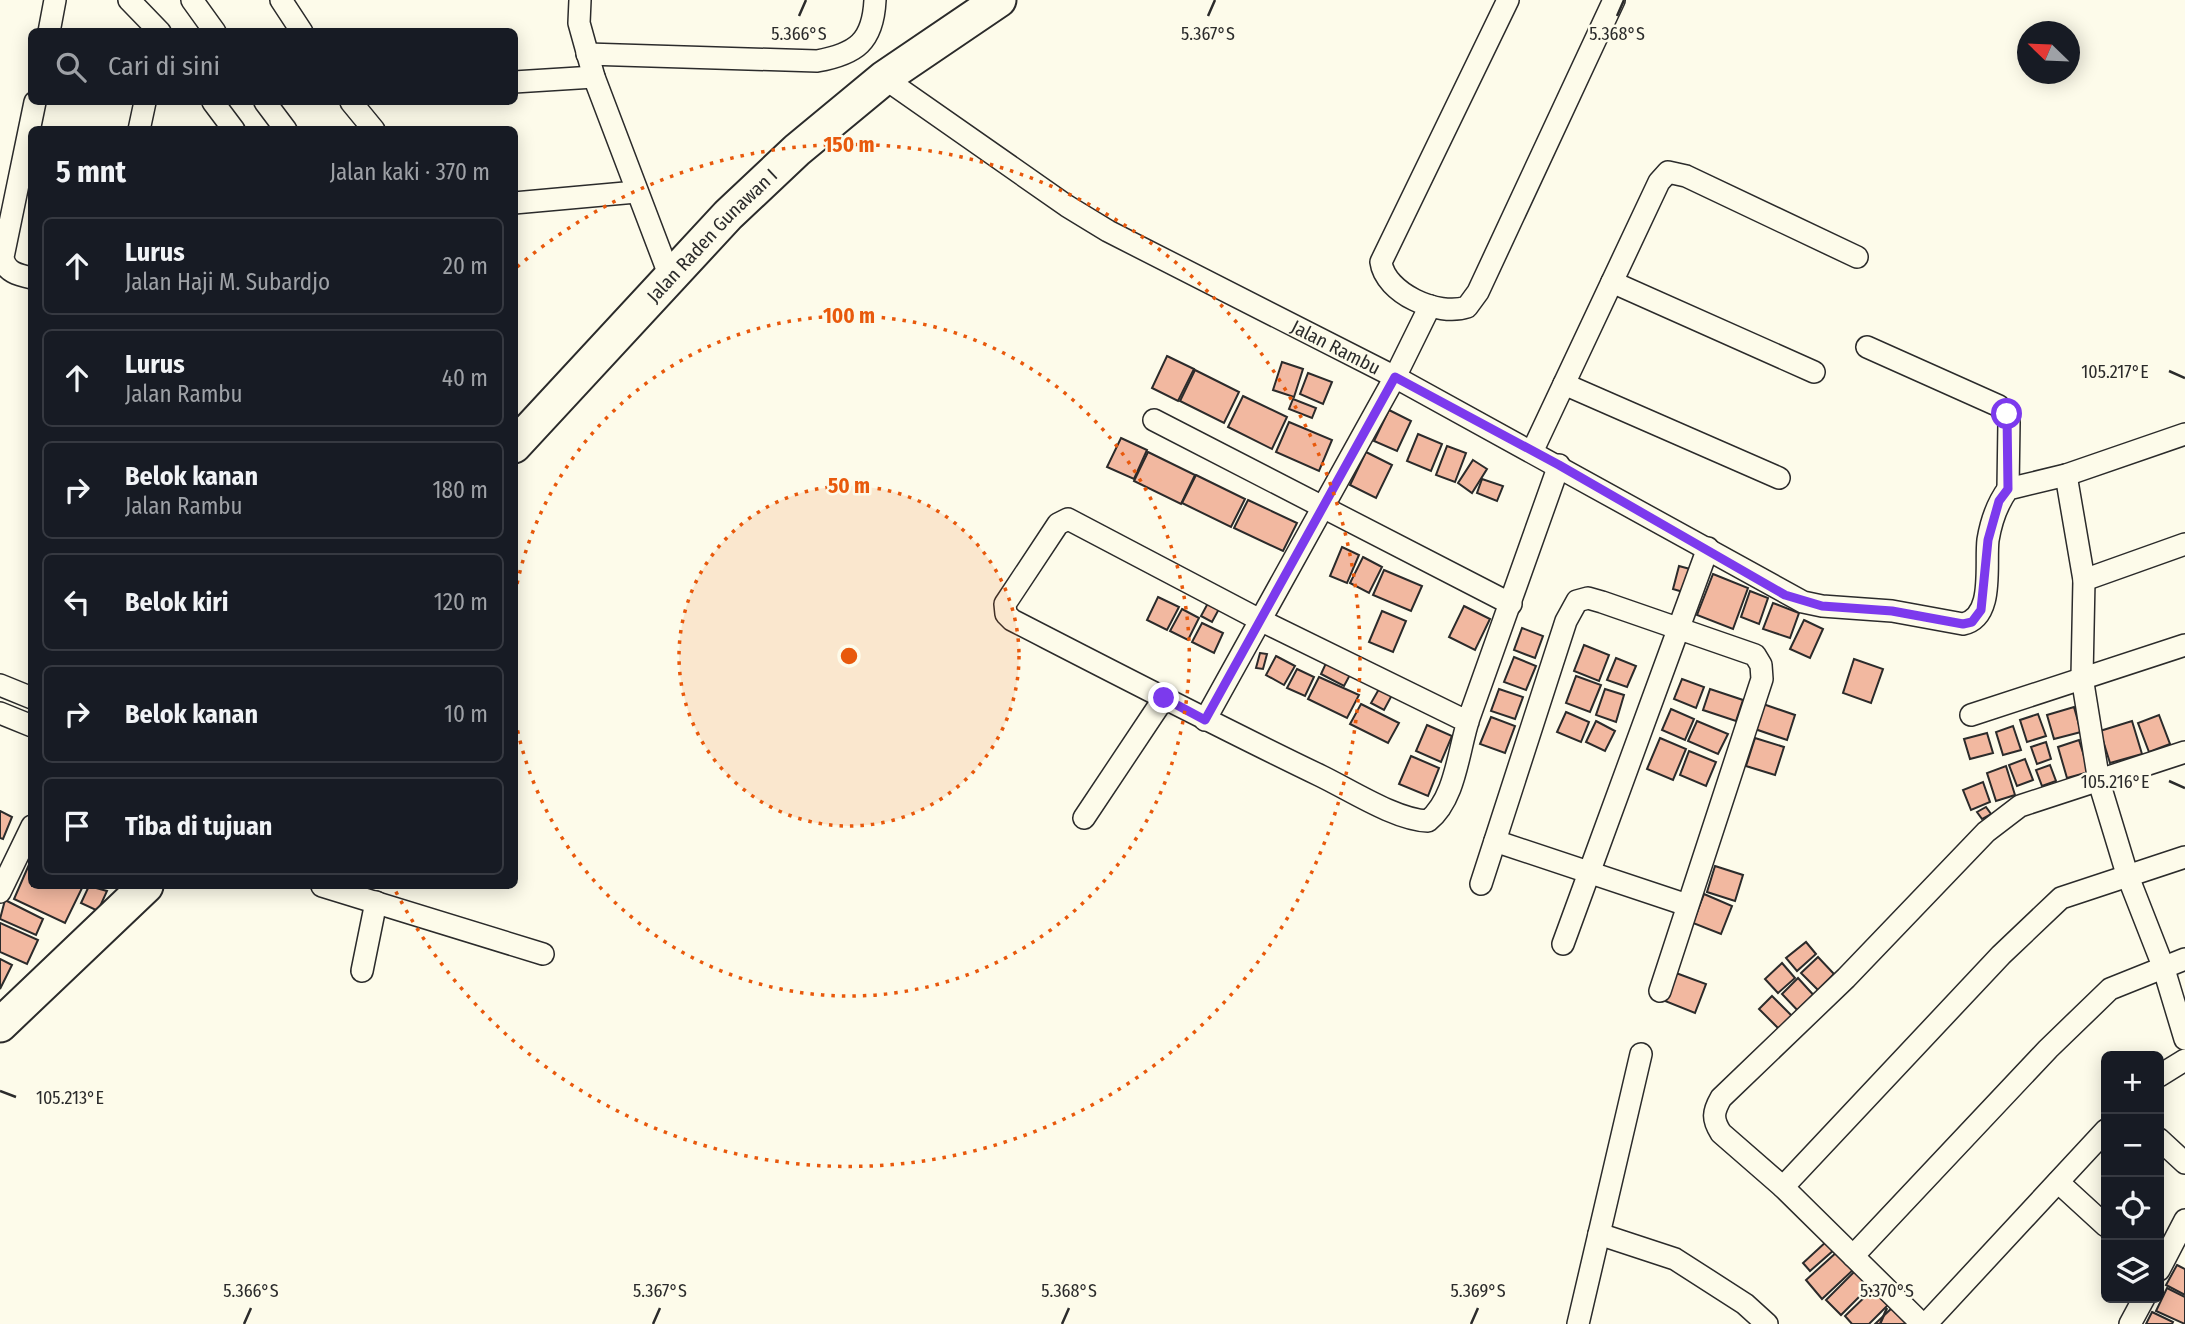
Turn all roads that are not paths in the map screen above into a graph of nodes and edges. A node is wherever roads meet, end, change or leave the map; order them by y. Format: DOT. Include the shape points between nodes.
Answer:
graph roads {
  1 [pos="55,0"];
  2 [pos="129,0"];
  3 [pos="192,0"];
  4 [pos="281,0"];
  5 [pos="580,0"];
  6 [pos="875,0"];
  7 [pos="999,0"];
  8 [pos="1508,0"];
  9 [pos="1614,0"];
  10 [pos="50,28"];
  11 [pos="156,28"];
  12 [pos="212,28"];
  13 [pos="299,28"];
  14 [pos="587,54"];
  15 [pos="594,77"];
  16 [pos="884,78"];
  17 [pos="518,82"];
  18 [pos="33,105"];
  19 [pos="144,105"];
  20 [pos="214,105"];
  21 [pos="267,105"];
  22 [pos="353,105"];
  23 [pos="29,126"];
  24 [pos="140,126"];
  25 [pos="231,126"];
  26 [pos="283,126"];
  27 [pos="371,126"];
  28 [pos="28,132"];
  29 [pos="636,192"];
  30 [pos="518,203"];
  31 [pos="1857,257"];
  32 [pos="28,277"];
  33 [pos="670,277"];
  34 [pos="1612,282"];
  35 [pos="1430,306"];
  36 [pos="1867,347"];
  37 [pos="1814,372"];
  38 [pos="1395,377"];
  39 [pos="1564,384"];
  40 [pos="1154,420"];
  41 [pos="2185,433"];
  42 [pos="518,442"];
  43 [pos="1532,452"];
  44 [pos="1559,465"];
  45 [pos="2066,475"];
  46 [pos="1779,478"];
  47 [pos="2008,489"];
  48 [pos="1321,508"];
  49 [pos="2185,544"];
  50 [pos="1708,548"];
  51 [pos="2084,580"];
  52 [pos="1511,604"];
  53 [pos="1260,620"];
  54 [pos="1679,627"];
  55 [pos="2185,645"];
  56 [pos="2082,677"];
  57 [pos="0,685"];
  58 [pos="28,696"];
  59 [pos="1164,698"];
  60 [pos="0,713"];
  61 [pos="1971,715"];
  62 [pos="1205,720"];
  63 [pos="1468,722"];
  64 [pos="28,724"];
  65 [pos="2185,752"];
  66 [pos="2099,782"];
  67 [pos="1084,818"];
  68 [pos="28,834"];
  69 [pos="1495,841"];
  70 [pos="2185,857"];
  71 [pos="1590,872"];
  72 [pos="2127,874"];
  73 [pos="1481,884"];
  74 [pos="143,889"];
  75 [pos="332,889"];
  76 [pos="0,892"];
  77 [pos="376,902"];
  78 [pos="1687,905"];
  79 [pos="1563,944"];
  80 [pos="543,954"];
  81 [pos="2185,958"];
  82 [pos="2163,966"];
  83 [pos="362,971"];
  84 [pos="1660,991"];
  85 [pos="0,1025"];
  86 [pos="2185,1039"];
  87 [pos="1641,1054"];
  88 [pos="2185,1060"];
  89 [pos="2164,1073"];
  90 [pos="2101,1135"];
  91 [pos="2164,1144"];
  92 [pos="2185,1163"];
  93 [pos="2058,1182"];
  94 [pos="1783,1187"];
  95 [pos="2185,1220"];
  96 [pos="2101,1221"];
  97 [pos="1599,1234"];
  98 [pos="1853,1256"];
  99 [pos="2164,1260"];
  100 [pos="2141,1303"];
  101 [pos="1578,1324"];
  102 [pos="1767,1324"];
  103 [pos="1924,1324"];
  104 [pos="2130,1324"];
  1 -- 10 [label="street"];
  2 -- 11 [label="street"];
  3 -- 12 [label="street"];
  4 -- 13 [label="street"];
  5 -- 14 [label="street" via="579,23"];
  6 -- 14 [label="street" via="869,35 853,50 817,61"];
  7 -- 16 [label="highway, Jalan Raden Gunawan I"];
  8 -- 35 [label="street" via="1381,262 1383,275 1392,285"];
  9 -- 35 [label="street" via="1478,292 1458,310"];
  14 -- 15 [label="street"];
  15 -- 17 [label="street"];
  15 -- 29 [label="street"];
  16 -- 33 [label="highway, Jalan Raden Gunawan I" via="797,150"];
  16 -- 38 [label="street, Jalan Rambu" via="1067,206"];
  18 -- 23 [label="street"];
  19 -- 24 [label="street"];
  20 -- 25 [label="street"];
  21 -- 26 [label="street"];
  22 -- 27 [label="street"];
  28 -- 32 [label="street" via="3,257 13,274"];
  29 -- 30 [label="street"];
  29 -- 33 [label="street"];
  31 -- 34 [label="street" via="1686,176 1668,172"];
  33 -- 42 [label="highway, Jalan Raden Gunawan I"];
  34 -- 37 [label="street"];
  34 -- 39 [label="street"];
  35 -- 38 [label="street"];
  36 -- 47 [label="street" via="1999,406 2007,414"];
  38 -- 43 [label="street, Jalan Rambu"];
  38 -- 48 [label="street"];
  39 -- 43 [label="street"];
  39 -- 46 [label="street"];
  40 -- 48 [label="street"];
  41 -- 45 [label="street"];
  43 -- 44 [label="street, Jalan Rambu"];
  44 -- 50 [label="street, Jalan Rambu"];
  44 -- 52 [label="street"];
  45 -- 47 [label="street"];
  45 -- 51 [label="street"];
  47 -- 50 [label="street, Jalan Rambu" via="1999,501 1988,540 1981,610 1972,622 1963,624 1803,602"];
  48 -- 52 [label="street"];
  48 -- 53 [label="street"];
  49 -- 51 [label="street"];
  50 -- 54 [label="street"];
  51 -- 56 [label="street"];
  52 -- 63 [label="street"];
  53 -- 59 [label="street" via="1072,520 1061,520 1005,604 1006,614"];
  53 -- 62 [label="street"];
  53 -- 63 [label="street"];
  54 -- 69 [label="street" via="1588,598 1577,601"];
  54 -- 71 [label="street"];
  54 -- 78 [label="street" via="1755,655 1762,679"];
  55 -- 56 [label="street"];
  56 -- 61 [label="street"];
  56 -- 66 [label="street"];
  57 -- 58 [label="street"];
  59 -- 62 [label="street"];
  59 -- 67 [label="street"];
  60 -- 64 [label="street"];
  62 -- 63 [label="street" via="1419,821 1438,813 1448,793"];
  65 -- 66 [label="street"];
  66 -- 72 [label="street"];
  66 -- 94 [label="street" via="2020,806 1986,832 1846,978 1721,1098 1714,1110 1721,1133"];
  68 -- 76 [label="street"];
  69 -- 71 [label="street"];
  69 -- 73 [label="street"];
  70 -- 72 [label="street"];
  71 -- 78 [label="street"];
  71 -- 79 [label="street"];
  72 -- 82 [label="street"];
  72 -- 94 [label="street" via="2061,898 2001,955"];
  74 -- 85 [label="highway"];
  75 -- 77 [label="street"];
  77 -- 80 [label="street"];
  77 -- 83 [label="street"];
  78 -- 84 [label="street"];
  81 -- 82 [label="street"];
  82 -- 86 [label="street"];
  82 -- 98 [label="street" via="2110,989"];
  87 -- 97 [label="street"];
  88 -- 89 [label="street"];
  90 -- 93 [label="street"];
  91 -- 92 [label="street"];
  93 -- 96 [label="street"];
  93 -- 103 [label="street"];
  94 -- 98 [label="street"];
  95 -- 99 [label="street"];
  97 -- 101 [label="street"];
  97 -- 102 [label="street" via="1675,1259 1745,1304"];
  98 -- 103 [label="street"];
  100 -- 104 [label="street"];
}
